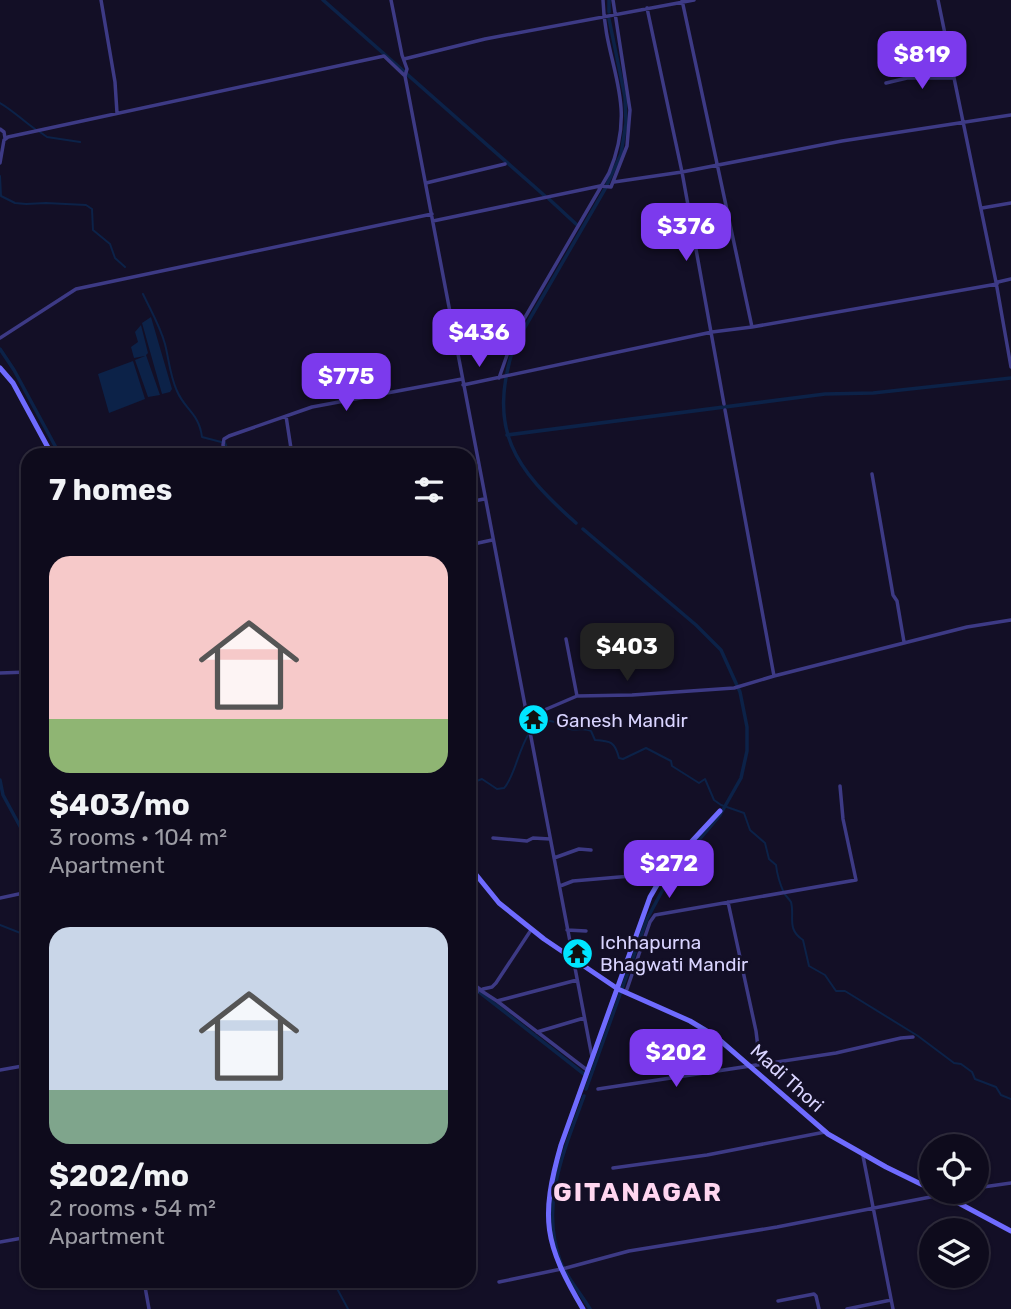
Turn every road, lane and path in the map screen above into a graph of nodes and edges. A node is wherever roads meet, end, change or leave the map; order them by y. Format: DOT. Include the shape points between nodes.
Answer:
graph roads {
  1 [pos="100,0"];
  2 [pos="391,0"];
  3 [pos="603,0"];
  4 [pos="613,0"];
  5 [pos="694,0"];
  6 [pos="938,0"];
  7 [pos="682,1"];
  8 [pos="648,8"];
  9 [pos="614,14"];
  10 [pos="605,17"];
  11 [pos="404,59"];
  12 [pos="406,73"];
  13 [pos="954,78"];
  14 [pos="886,83"];
  15 [pos="117,113"];
  16 [pos="1011,115"];
  17 [pos="963,123"];
  18 [pos="0,129"];
  19 [pos="5,138"];
  20 [pos="0,163"];
  21 [pos="505,164"];
  22 [pos="716,164"];
  23 [pos="682,172"];
  24 [pos="614,182"];
  25 [pos="426,183"];
  26 [pos="604,186"];
  27 [pos="1011,203"];
  28 [pos="981,209"];
  29 [pos="432,215"];
  30 [pos="433,221"];
  31 [pos="1011,279"];
  32 [pos="997,284"];
  33 [pos="752,327"];
  34 [pos="712,332"];
  35 [pos="0,338"];
  36 [pos="1011,367"];
  37 [pos="0,368"];
  38 [pos="503,377"];
  39 [pos="463,382"];
  40 [pos="286,416"];
  41 [pos="48,448"];
  42 [pos="224,448"];
  43 [pos="291,448"];
  44 [pos="475,448"];
  45 [pos="476,454"];
  46 [pos="872,474"];
  47 [pos="484,499"];
  48 [pos="476,501"];
  49 [pos="492,540"];
  50 [pos="476,543"];
  51 [pos="1011,620"];
  52 [pos="566,639"];
  53 [pos="904,642"];
  54 [pos="21,672"];
  55 [pos="0,673"];
  56 [pos="774,676"];
  57 [pos="577,696"];
  58 [pos="528,717"];
  59 [pos="840,786"];
  60 [pos="720,811"];
  61 [pos="493,838"];
  62 [pos="550,839"];
  63 [pos="591,850"];
  64 [pos="554,858"];
  65 [pos="476,875"];
  66 [pos="631,876"];
  67 [pos="560,886"];
  68 [pos="21,894"];
  69 [pos="0,898"];
  70 [pos="728,901"];
  71 [pos="531,929"];
  72 [pos="567,929"];
  73 [pos="586,931"];
  74 [pos="572,957"];
  75 [pos="577,980"];
  76 [pos="476,988"];
  77 [pos="621,990"];
  78 [pos="476,992"];
  79 [pos="480,992"];
  80 [pos="497,1001"];
  81 [pos="584,1018"];
  82 [pos="537,1032"];
  83 [pos="913,1037"];
  84 [pos="593,1059"];
  85 [pos="760,1064"];
  86 [pos="21,1066"];
  87 [pos="751,1066"];
  88 [pos="0,1070"];
  89 [pos="588,1071"];
  90 [pos="598,1089"];
  91 [pos="825,1132"];
  92 [pos="863,1154"];
  93 [pos="613,1168"];
  94 [pos="919,1183"];
  95 [pos="1011,1183"];
  96 [pos="989,1186"];
  97 [pos="919,1200"];
  98 [pos="962,1204"];
  99 [pos="873,1209"];
  100 [pos="1011,1231"];
  101 [pos="21,1238"];
  102 [pos="0,1242"];
  103 [pos="562,1269"];
  104 [pos="499,1282"];
  105 [pos="145,1288"];
  106 [pos="891,1300"];
  107 [pos="778,1301"];
  108 [pos="149,1309"];
  109 [pos="583,1309"];
  110 [pos="819,1309"];
  111 [pos="847,1309"];
  112 [pos="893,1309"];
  1 -- 15 [label="street"];
  2 -- 11 [label="street"];
  3 -- 10 [label="street"];
  4 -- 9 [label="street"];
  5 -- 7 [label="street"];
  6 -- 13 [label="street"];
  7 -- 8 [label="street"];
  7 -- 22 [label="street"];
  8 -- 9 [label="street"];
  8 -- 23 [label="street"];
  9 -- 10 [label="street"];
  9 -- 24 [label="street" via="630,110 627,146"];
  10 -- 11 [label="street"];
  10 -- 26 [label="street" via="622,114 615,157"];
  11 -- 12 [label="street"];
  12 -- 15 [label="street" via="384,56"];
  12 -- 25 [label="street"];
  13 -- 14 [label="street"];
  13 -- 17 [label="street"];
  15 -- 19 [label="street"];
  16 -- 17 [label="street"];
  17 -- 22 [label="street"];
  17 -- 28 [label="street"];
  18 -- 19 [label="street"];
  19 -- 20 [label="street"];
  21 -- 25 [label="street"];
  22 -- 23 [label="street"];
  22 -- 33 [label="street"];
  23 -- 24 [label="street"];
  23 -- 34 [label="street"];
  24 -- 26 [label="street"];
  25 -- 29 [label="street"];
  26 -- 30 [label="street"];
  26 -- 38 [label="street" via="513,338"];
  27 -- 28 [label="street"];
  28 -- 32 [label="street"];
  29 -- 30 [label="street"];
  29 -- 35 [label="street" via="76,289"];
  30 -- 39 [label="street"];
  31 -- 32 [label="street"];
  32 -- 33 [label="street"];
  32 -- 36 [label="street"];
  33 -- 34 [label="street"];
  34 -- 38 [label="street"];
  34 -- 56 [label="street"];
  37 -- 41 [label="main road"];
  38 -- 39 [label="street"];
  39 -- 40 [label="street" via="312,407"];
  39 -- 44 [label="street"];
  40 -- 42 [label="street" via="224,439"];
  40 -- 43 [label="street"];
  45 -- 47 [label="street"];
  46 -- 53 [label="street"];
  47 -- 48 [label="street"];
  47 -- 49 [label="street"];
  49 -- 50 [label="street"];
  49 -- 58 [label="street"];
  51 -- 53 [label="street"];
  52 -- 57 [label="street"];
  53 -- 56 [label="street"];
  54 -- 55 [label="street"];
  56 -- 57 [label="street" via="738,687"];
  57 -- 58 [label="street"];
  58 -- 62 [label="street"];
  59 -- 70 [label="street" via="857,879"];
  60 -- 77 [label="main road" via="692,839 650,897"];
  61 -- 62 [label="street"];
  62 -- 64 [label="street"];
  63 -- 64 [label="street" via="579,849"];
  64 -- 67 [label="street"];
  65 -- 71 [label="main road, Madi Thori" via="499,903"];
  66 -- 67 [label="street"];
  67 -- 72 [label="street"];
  68 -- 69 [label="street"];
  70 -- 77 [label="street" via="653,917"];
  70 -- 85 [label="street"];
  71 -- 74 [label="main road, Madi Thori"];
  71 -- 79 [label="street" via="496,983"];
  72 -- 73 [label="street"];
  72 -- 74 [label="street"];
  74 -- 75 [label="street"];
  74 -- 77 [label="main road, Madi Thori"];
  75 -- 80 [label="street"];
  75 -- 81 [label="street"];
  76 -- 79 [label="street"];
  77 -- 84 [label="main road"];
  77 -- 87 [label="main road, Madi Thori" via="690,1021"];
  78 -- 79 [label="street"];
  79 -- 80 [label="street"];
  80 -- 82 [label="street"];
  81 -- 82 [label="street"];
  81 -- 84 [label="street"];
  82 -- 89 [label="street"];
  83 -- 85 [label="street"];
  84 -- 89 [label="main road"];
  85 -- 87 [label="street"];
  86 -- 88 [label="street"];
  87 -- 90 [label="street"];
  87 -- 91 [label="main road, Madi Thori"];
  89 -- 103 [label="main road" via="548,1197 551,1243"];
  91 -- 92 [label="main road, Madi Thori"];
  91 -- 93 [label="street" via="707,1156"];
  92 -- 94 [label="main road, Madi Thori"];
  92 -- 99 [label="street"];
  95 -- 96 [label="street"];
  97 -- 99 [label="street"];
  98 -- 100 [label="main road"];
  99 -- 103 [label="street" via="629,1251"];
  99 -- 106 [label="street"];
  101 -- 102 [label="street"];
  103 -- 104 [label="street"];
  103 -- 109 [label="main road"];
  105 -- 108 [label="street"];
  106 -- 111 [label="street"];
  106 -- 112 [label="street"];
  107 -- 110 [label="street" via="814,1294"];
}
